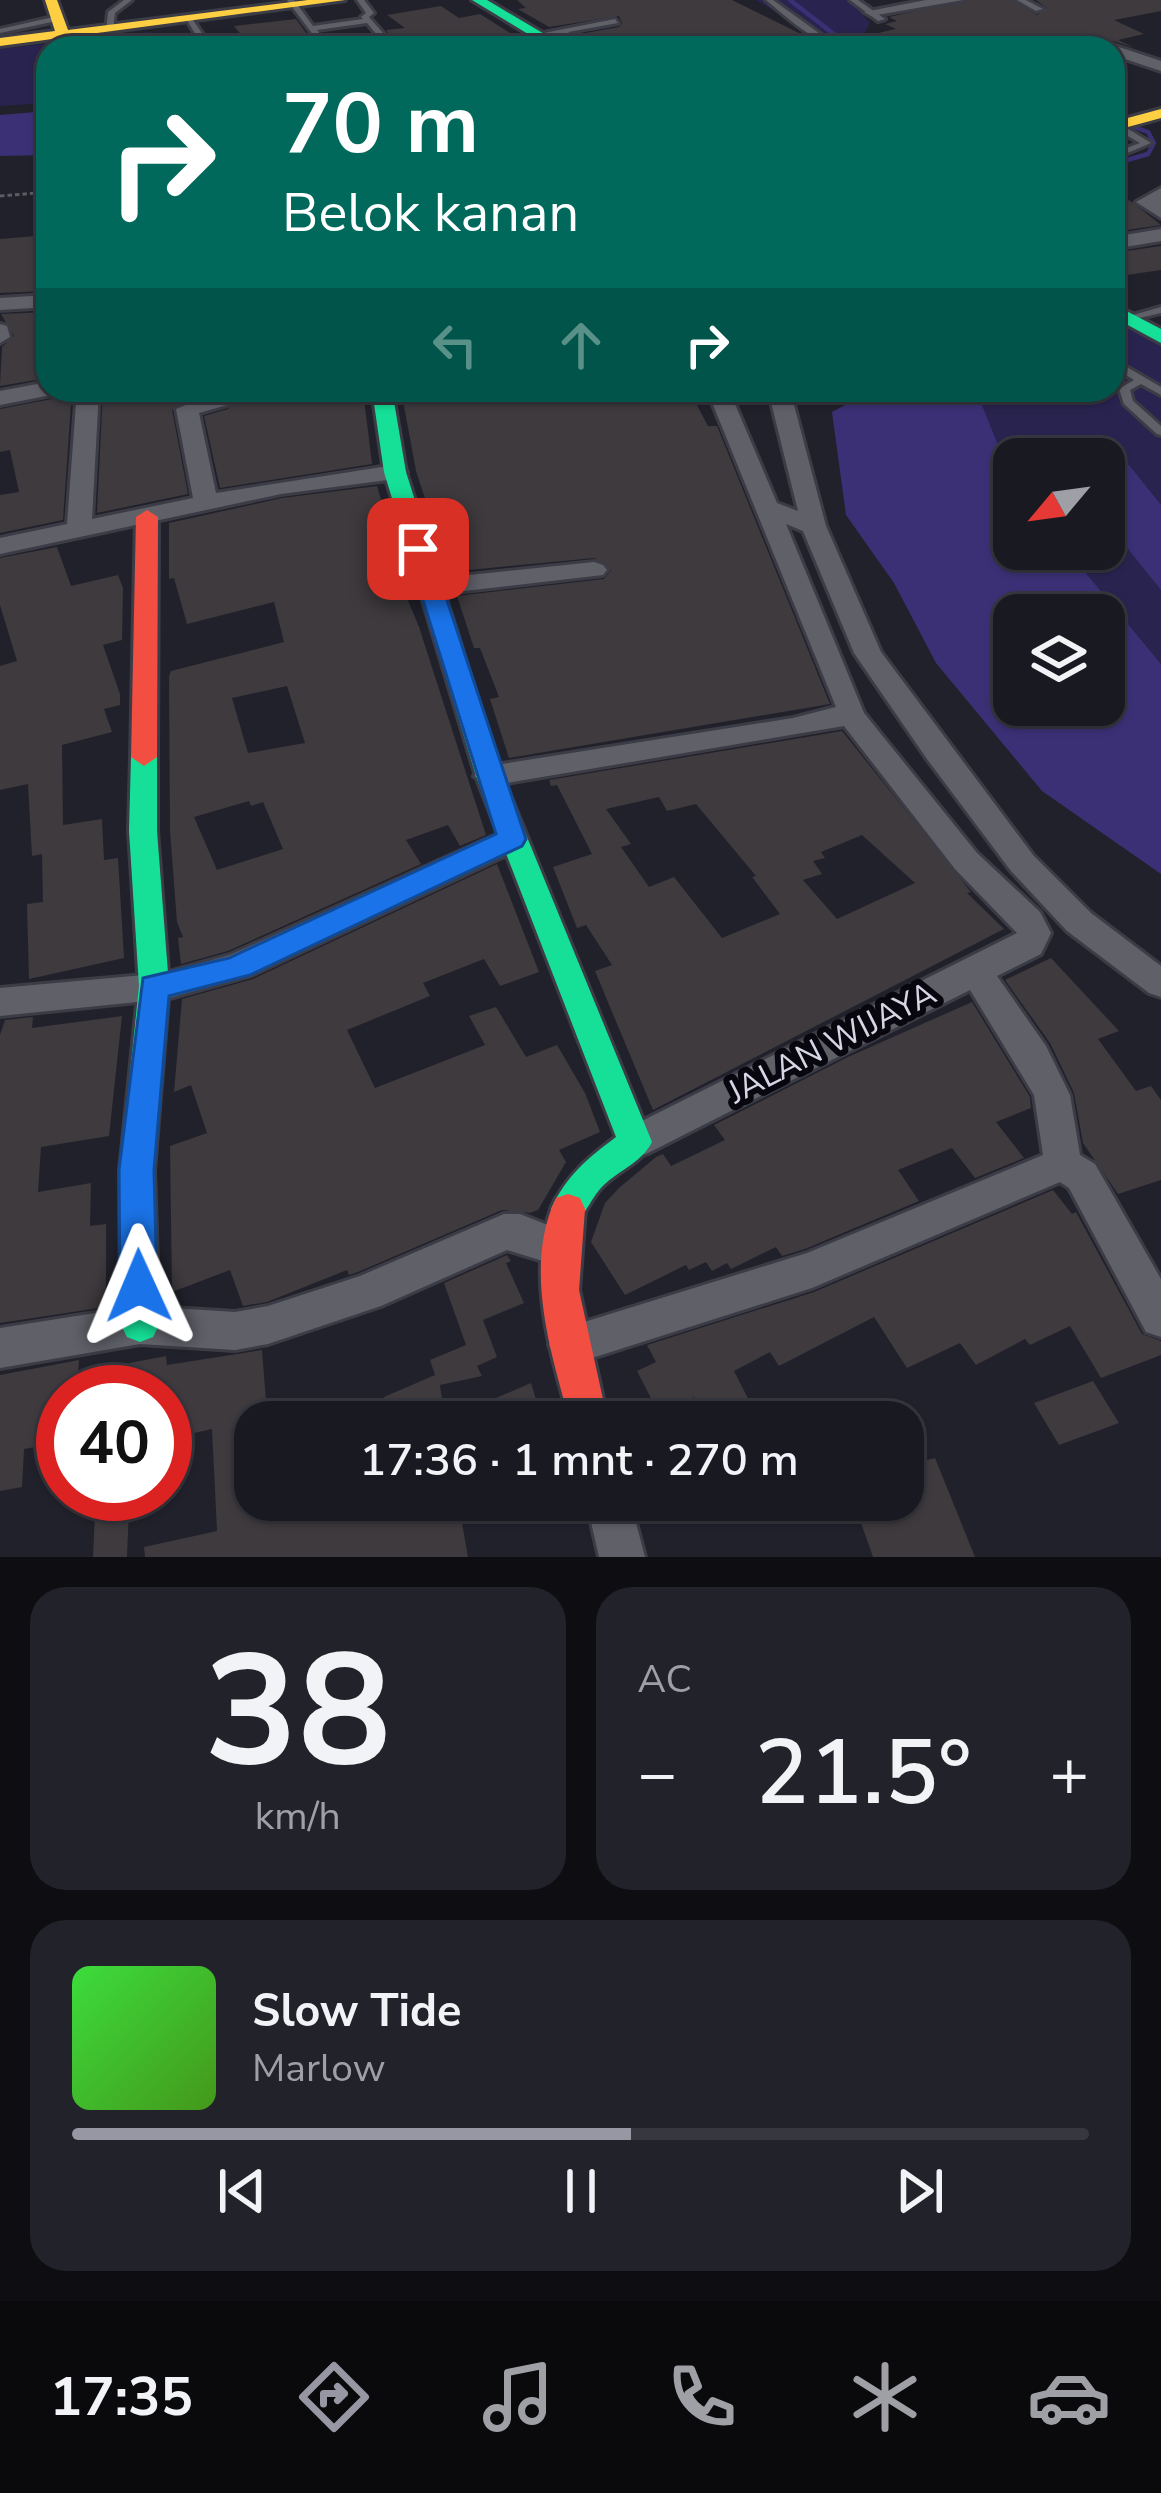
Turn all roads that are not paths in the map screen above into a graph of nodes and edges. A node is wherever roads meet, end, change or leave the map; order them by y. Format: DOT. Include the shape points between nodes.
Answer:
graph roads {
  1 [pos="128,0"];
  2 [pos="339,0"];
  3 [pos="360,0"];
  4 [pos="478,0"];
  5 [pos="769,0"];
  6 [pos="853,0"];
  7 [pos="956,0"];
  8 [pos="1020,0"];
  9 [pos="292,3"];
  10 [pos="237,6"];
  11 [pos="1039,9"];
  12 [pos="876,15"];
  13 [pos="58,18"];
  14 [pos="188,19"];
  15 [pos="368,21"];
  16 [pos="614,21"];
  17 [pos="311,28"];
  18 [pos="109,29"];
  19 [pos="0,31"];
  20 [pos="200,36"];
  21 [pos="317,36"];
  22 [pos="381,36"];
  23 [pos="550,36"];
  24 [pos="561,36"];
  25 [pos="817,36"];
  26 [pos="0,42"];
  27 [pos="1125,54"];
  28 [pos="1155,62"];
  29 [pos="1130,122"];
  30 [pos="1125,151"];
  31 [pos="1161,193"];
  32 [pos="1161,212"];
  33 [pos="1161,235"];
  34 [pos="1125,240"];
  35 [pos="36,302"];
  36 [pos="0,304"];
  37 [pos="1161,310"];
  38 [pos="1125,314"];
  39 [pos="1125,317"];
  40 [pos="1161,337"];
  41 [pos="1125,370"];
  42 [pos="1141,380"];
  43 [pos="1125,388"];
  44 [pos="36,391"];
  45 [pos="1125,392"];
  46 [pos="1161,392"];
  47 [pos="0,398"];
  48 [pos="87,402"];
  49 [pos="213,402"];
  50 [pos="384,402"];
  51 [pos="723,402"];
  52 [pos="781,402"];
  53 [pos="1161,432"];
  54 [pos="395,472"];
  55 [pos="206,504"];
  56 [pos="764,506"];
  57 [pos="147,517"];
  58 [pos="814,526"];
  59 [pos="79,529"];
  60 [pos="0,546"];
  61 [pos="594,570"];
  62 [pos="430,587"];
  63 [pos="849,713"];
  64 [pos="489,776"];
  65 [pos="512,839"];
  66 [pos="975,971"];
  67 [pos="1161,985"];
  68 [pos="154,986"];
  69 [pos="0,1002"];
  70 [pos="635,1142"];
  71 [pos="1063,1164"];
  72 [pos="559,1248"];
  73 [pos="1161,1318"];
  74 [pos="140,1325"];
  75 [pos="570,1345"];
  76 [pos="0,1348"];
  77 [pos="584,1401"];
  78 [pos="613,1521"];
  79 [pos="622,1557"];
  1 -- 18 [label="lane" via="112,12"];
  2 -- 9 [label="main road"];
  3 -- 15 [label="lane"];
  4 -- 23 [label="main road"];
  5 -- 25 [label="lane"];
  6 -- 12 [label="lane"];
  7 -- 12 [label="street"];
  8 -- 11 [label="lane"];
  9 -- 10 [label="main road"];
  9 -- 17 [label="lane"];
  10 -- 14 [label="main road"];
  13 -- 18 [label="main road"];
  13 -- 19 [label="lane"];
  13 -- 26 [label="main road"];
  14 -- 18 [label="main road"];
  14 -- 20 [label="lane"];
  15 -- 17 [label="lane"];
  15 -- 22 [label="lane"];
  16 -- 24 [label="lane"];
  17 -- 21 [label="lane"];
  27 -- 28 [label="street"];
  29 -- 30 [label="lane" via="1147,142"];
  31 -- 32 [label="street" via="1145,202"];
  33 -- 34 [label="street"];
  35 -- 36 [label="street"];
  37 -- 38 [label="lane"];
  39 -- 40 [label="main road"];
  41 -- 42 [label="lane"];
  42 -- 43 [label="lane"];
  42 -- 46 [label="lane"];
  44 -- 47 [label="street"];
  45 -- 53 [label="lane"];
  48 -- 59 [label="street"];
  49 -- 55 [label="street" via="187,410"];
  50 -- 54 [label="main road"];
  51 -- 56 [label="street"];
  52 -- 58 [label="street"];
  54 -- 55 [label="street"];
  54 -- 62 [label="main road"];
  55 -- 57 [label="street"];
  56 -- 58 [label="street"];
  56 -- 63 [label="street" via="852,704"];
  57 -- 59 [label="street"];
  57 -- 68 [label="main road" via="143,831"];
  58 -- 67 [label="street" via="868,653 937,752 1022,863 1079,922"];
  59 -- 60 [label="street"];
  61 -- 62 [label="street"];
  62 -- 64 [label="main road"];
  63 -- 64 [label="street"];
  63 -- 66 [label="street, JALAN WIJAYA" via="966,861 1028,920 1029,945"];
  64 -- 65 [label="main road"];
  65 -- 68 [label="street" via="239,966"];
  65 -- 70 [label="main road"];
  66 -- 70 [label="street, JALAN WIJAYA"];
  66 -- 71 [label="street" via="1052,1095"];
  68 -- 69 [label="street"];
  68 -- 74 [label="main road" via="136,1170"];
  70 -- 72 [label="main road" via="583,1184"];
  71 -- 73 [label="street" via="1082,1176"];
  71 -- 75 [label="street" via="812,1270"];
  72 -- 74 [label="street" via="504,1232 367,1293 268,1325"];
  72 -- 75 [label="main road"];
  74 -- 76 [label="street"];
  75 -- 77 [label="main road"];
  78 -- 79 [label="street"];
}
